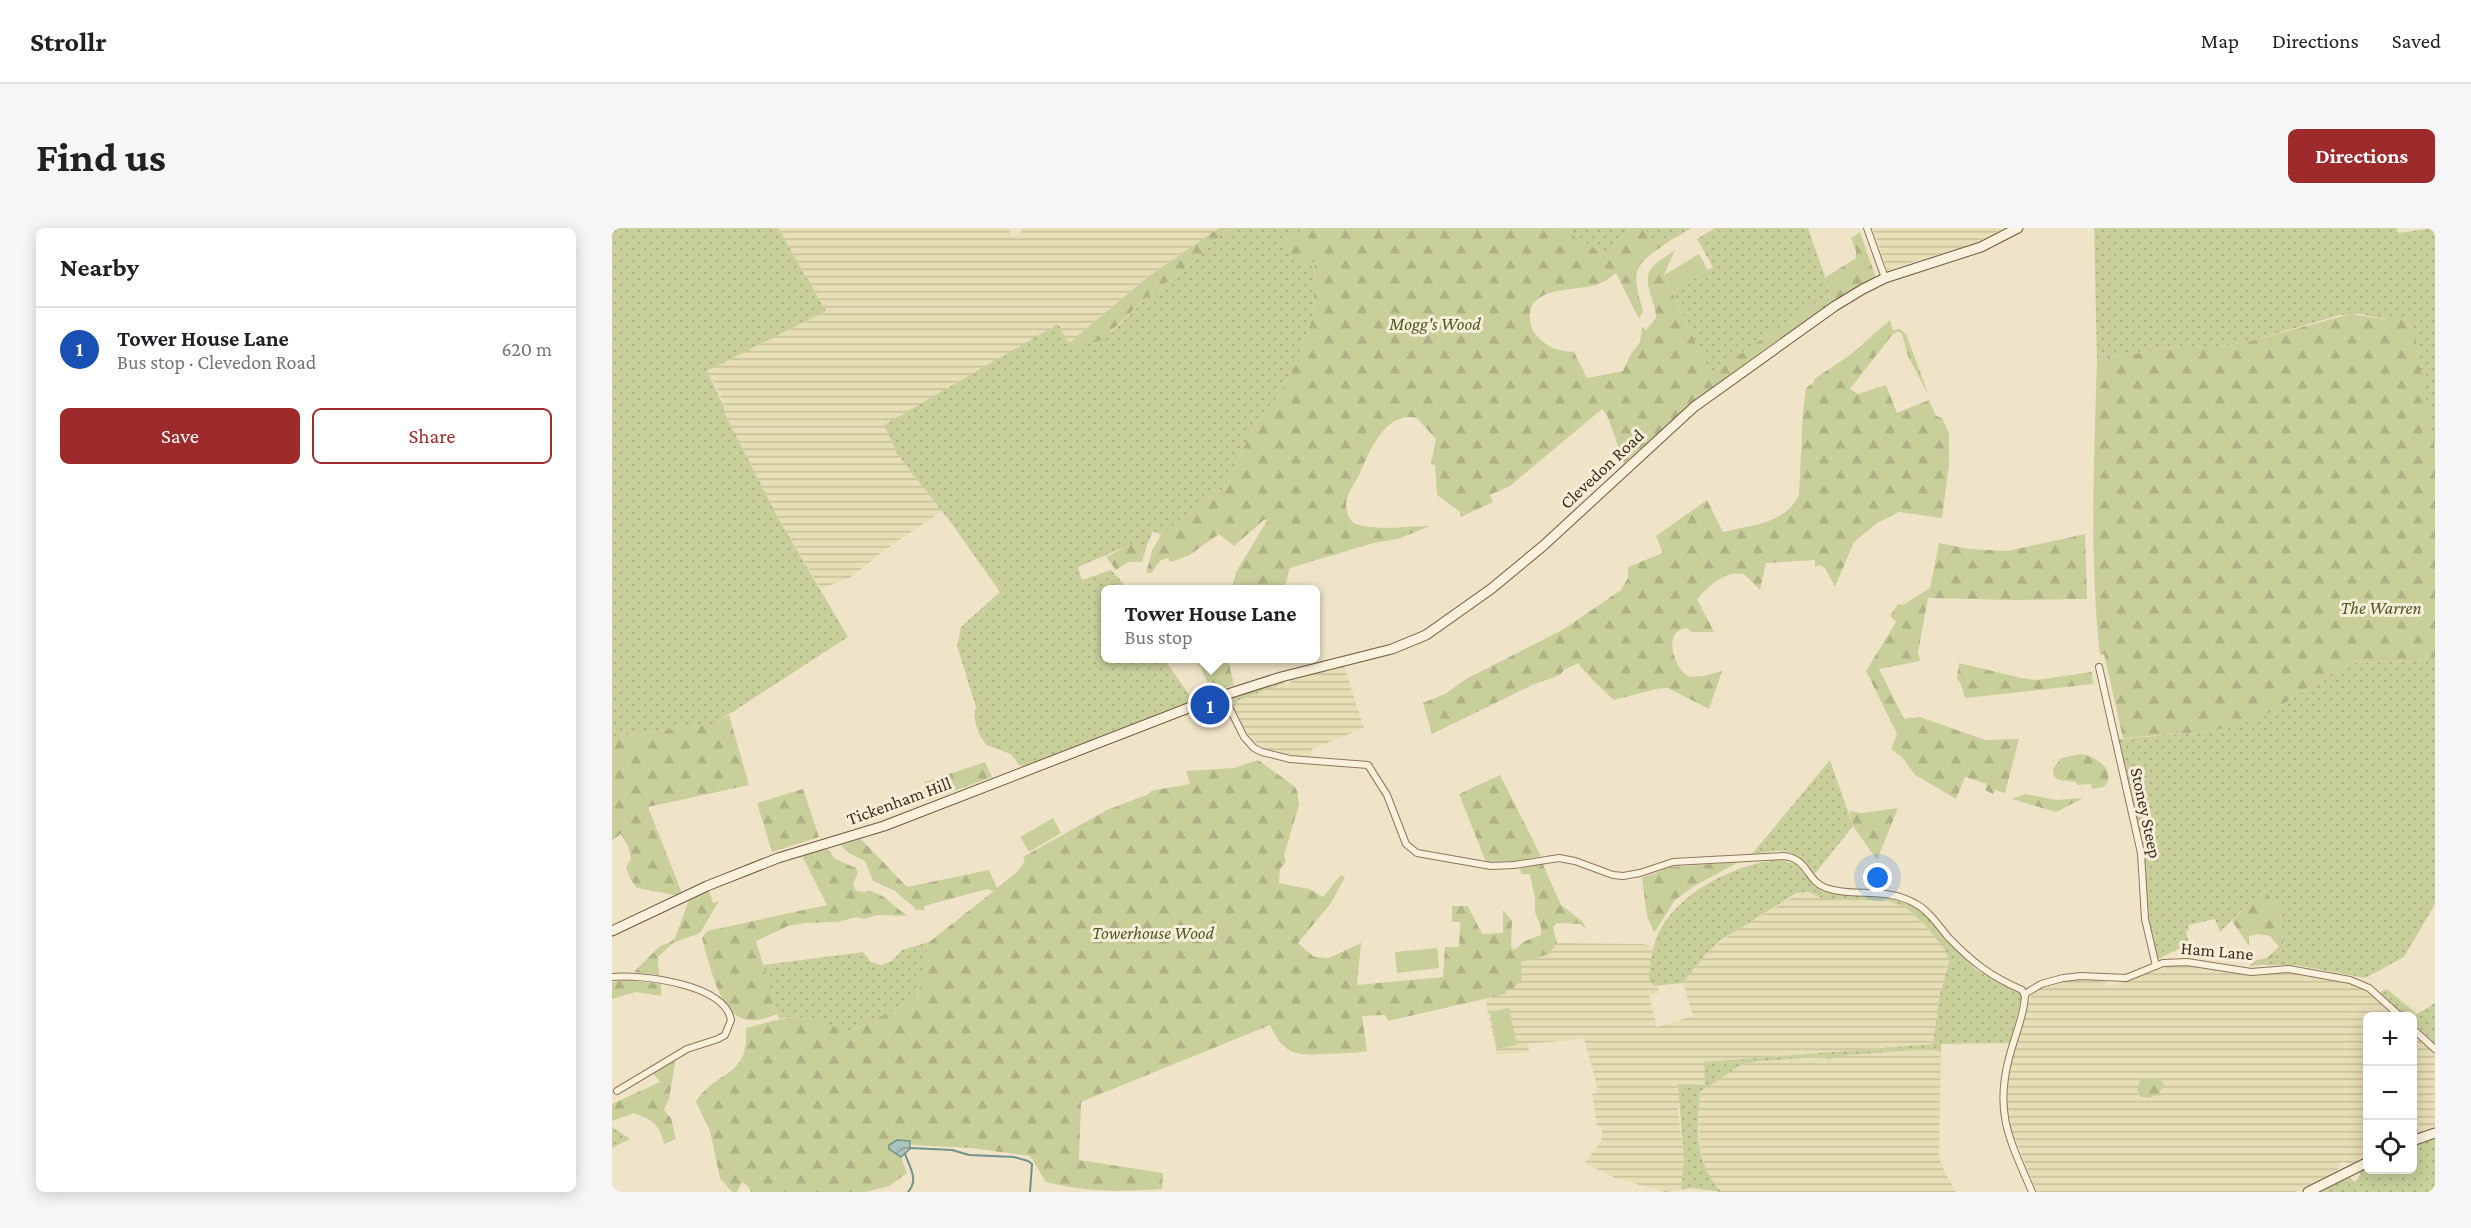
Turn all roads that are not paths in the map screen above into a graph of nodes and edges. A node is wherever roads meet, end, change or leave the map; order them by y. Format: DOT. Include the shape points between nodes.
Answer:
graph roads {
  1 [pos="1867,228"];
  2 [pos="2018,228"];
  3 [pos="1885,278"];
  4 [pos="2099,667"];
  5 [pos="1223,695"];
  6 [pos="1198,705"];
  7 [pos="612,931"];
  8 [pos="2156,966"];
  9 [pos="612,977"];
  10 [pos="2025,994"];
  11 [pos="2395,1012"];
  12 [pos="2417,1033"];
  13 [pos="2435,1049"];
  14 [pos="617,1091"];
  15 [pos="2435,1133"];
  16 [pos="2417,1139"];
  17 [pos="2363,1164"];
  18 [pos="2032,1192"];
  19 [pos="2308,1192"];
  1 -- 3 [label="street"];
  2 -- 3 [label="main road, Clevedon Road" via="1981,247"];
  3 -- 5 [label="main road, Clevedon Road" via="1835,306 1694,407 1543,546 1437,629 1392,649"];
  4 -- 8 [label="street, Stoney Steep" via="2141,853 2145,919"];
  5 -- 6 [label="main road, Clevedon Road"];
  5 -- 10 [label="street" via="1244,737 1262,752 1290,759 1368,765 1387,795 1406,844 1417,853 1491,866 1559,858 1623,876 1673,862 1791,857 1803,863 1819,884 1828,889 1881,893 1915,903 1976,965"];
  6 -- 7 [label="main road, Tickenham Hill" via="884,826 769,862"];
  8 -- 10 [label="street, Ham Lane" via="2126,978 2063,978 2041,984"];
  8 -- 11 [label="street, Ham Lane" via="2181,962 2251,972 2289,969 2352,980"];
  9 -- 14 [label="street" via="648,976 701,991 720,1002 731,1020 725,1035 718,1040 687,1049"];
  10 -- 18 [label="street" via="2002,1098 2006,1127"];
  12 -- 13 [label="street"];
  15 -- 16 [label="main road"];
  17 -- 19 [label="main road"];
}
